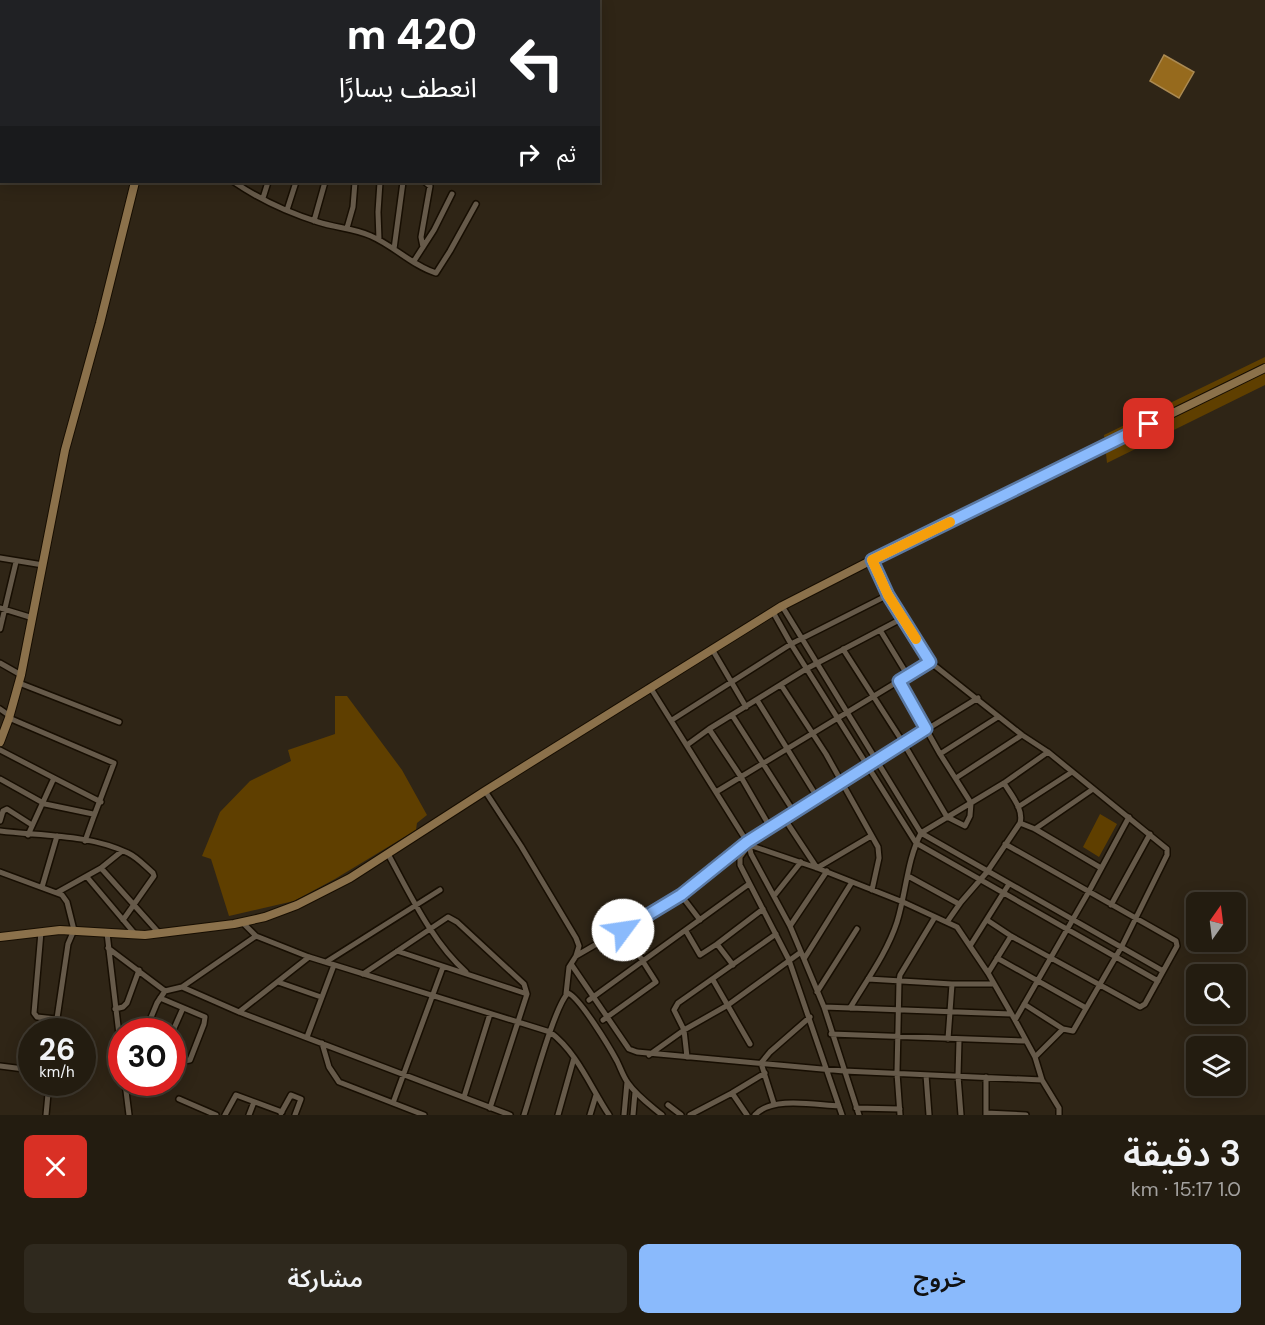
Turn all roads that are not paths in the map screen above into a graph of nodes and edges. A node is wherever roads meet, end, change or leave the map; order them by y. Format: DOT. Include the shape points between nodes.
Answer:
graph roads {
  1 [pos="135,183"];
  2 [pos="238,183"];
  3 [pos="268,183"];
  4 [pos="296,183"];
  5 [pos="326,183"];
  6 [pos="355,183"];
  7 [pos="380,183"];
  8 [pos="403,183"];
  9 [pos="426,183"];
  10 [pos="452,194"];
  11 [pos="263,198"];
  12 [pos="476,204"];
  13 [pos="287,210"];
  14 [pos="314,221"];
  15 [pos="347,228"];
  16 [pos="379,240"];
  17 [pos="423,247"];
  18 [pos="394,249"];
  19 [pos="414,261"];
  20 [pos="1265,368"];
  21 [pos="0,558"];
  22 [pos="872,560"];
  23 [pos="16,562"];
  24 [pos="43,565"];
  25 [pos="888,595"];
  26 [pos="782,606"];
  27 [pos="3,609"];
  28 [pos="772,612"];
  29 [pos="33,618"];
  30 [pos="903,618"];
  31 [pos="0,629"];
  32 [pos="880,630"];
  33 [pos="801,638"];
  34 [pos="790,644"];
  35 [pos="712,649"];
  36 [pos="843,649"];
  37 [pos="930,662"];
  38 [pos="0,663"];
  39 [pos="817,663"];
  40 [pos="806,669"];
  41 [pos="908,676"];
  42 [pos="20,679"];
  43 [pos="899,681"];
  44 [pos="730,682"];
  45 [pos="781,685"];
  46 [pos="651,687"];
  47 [pos="874,696"];
  48 [pos="978,698"];
  49 [pos="758,700"];
  50 [pos="746,707"];
  51 [pos="0,709"];
  52 [pos="847,711"];
  53 [pos="732,715"];
  54 [pos="10,717"];
  55 [pos="837,717"];
  56 [pos="999,717"];
  57 [pos="672,720"];
  58 [pos="119,722"];
  59 [pos="709,729"];
  60 [pos="926,729"];
  61 [pos="2,730"];
  62 [pos="812,733"];
  63 [pos="1022,735"];
  64 [pos="0,742"];
  65 [pos="904,744"];
  66 [pos="687,745"];
  67 [pos="788,747"];
  68 [pos="0,750"];
  69 [pos="1048,752"];
  70 [pos="940,754"];
  71 [pos="876,760"];
  72 [pos="763,763"];
  73 [pos="867,766"];
  74 [pos="1072,772"];
  75 [pos="741,777"];
  76 [pos="54,778"];
  77 [pos="956,778"];
  78 [pos="0,779"];
  79 [pos="841,782"];
  80 [pos="1004,783"];
  81 [pos="1093,789"];
  82 [pos="485,791"];
  83 [pos="716,792"];
  84 [pos="817,797"];
  85 [pos="42,802"];
  86 [pos="101,802"];
  87 [pos="970,803"];
  88 [pos="1018,807"];
  89 [pos="794,812"];
  90 [pos="94,816"];
  91 [pos="947,817"];
  92 [pos="1129,817"];
  93 [pos="784,818"];
  94 [pos="0,821"];
  95 [pos="1020,823"];
  96 [pos="32,825"];
  97 [pos="770,827"];
  98 [pos="1035,829"];
  99 [pos="0,831"];
  100 [pos="921,833"];
  101 [pos="1149,834"];
  102 [pos="28,835"];
  103 [pos="57,836"];
  104 [pos="871,836"];
  105 [pos="84,841"];
  106 [pos="748,843"];
  107 [pos="916,843"];
  108 [pos="1005,844"];
  109 [pos="122,851"];
  110 [pos="388,854"];
  111 [pos="801,862"];
  112 [pos="101,868"];
  113 [pos="817,868"];
  114 [pos="1101,868"];
  115 [pos="827,871"];
  116 [pos="0,872"];
  117 [pos="987,872"];
  118 [pos="908,876"];
  119 [pos="87,877"];
  120 [pos="979,880"];
  121 [pos="852,882"];
  122 [pos="749,884"];
  123 [pos="1009,884"];
  124 [pos="42,886"];
  125 [pos="440,890"];
  126 [pos="872,890"];
  127 [pos="58,892"];
  128 [pos="1088,893"];
  129 [pos="1003,894"];
  130 [pos="681,895"];
  131 [pos="774,896"];
  132 [pos="903,902"];
  133 [pos="415,904"];
  134 [pos="959,904"];
  135 [pos="135,905"];
  136 [pos="1111,905"];
  137 [pos="763,909"];
  138 [pos="935,917"];
  139 [pos="1136,918"];
  140 [pos="1073,919"];
  141 [pos="123,920"];
  142 [pos="700,920"];
  143 [pos="987,920"];
  144 [pos="242,922"];
  145 [pos="947,922"];
  146 [pos="790,926"];
  147 [pos="431,928"];
  148 [pos="856,929"];
  149 [pos="74,930"];
  150 [pos="623,930"];
  151 [pos="1067,930"];
  152 [pos="686,931"];
  153 [pos="41,932"];
  154 [pos="107,933"];
  155 [pos="159,933"];
  156 [pos="135,934"];
  157 [pos="776,934"];
  158 [pos="256,936"];
  159 [pos="1011,936"];
  160 [pos="0,937"];
  161 [pos="717,944"];
  162 [pos="970,946"];
  163 [pos="1122,946"];
  164 [pos="108,948"];
  165 [pos="397,951"];
  166 [pos="801,952"];
  167 [pos="576,956"];
  168 [pos="1114,956"];
  169 [pos="309,957"];
  170 [pos="1051,957"];
  171 [pos="804,958"];
  172 [pos="997,958"];
  173 [pos="789,960"];
  174 [pos="326,962"];
  175 [pos="643,962"];
  176 [pos="571,964"];
  177 [pos="334,965"];
  178 [pos="733,965"];
  179 [pos="443,967"];
  180 [pos="140,970"];
  181 [pos="1163,971"];
  182 [pos="466,972"];
  183 [pos="988,973"];
  184 [pos="363,974"];
  185 [pos="867,979"];
  186 [pos="713,980"];
  187 [pos="899,981"];
  188 [pos="1038,981"];
  189 [pos="1158,981"];
  190 [pos="278,982"];
  191 [pos="952,984"];
  192 [pos="994,984"];
  193 [pos="1098,985"];
  194 [pos="182,987"];
  195 [pos="165,991"];
  196 [pos="818,992"];
  197 [pos="527,994"];
  198 [pos="566,994"];
  199 [pos="432,996"];
  200 [pos="321,997"];
  201 [pos="160,998"];
  202 [pos="591,999"];
  203 [pos="1024,1004"];
  204 [pos="728,1005"];
  205 [pos="824,1007"];
  206 [pos="183,1008"];
  207 [pos="850,1008"];
  208 [pos="1086,1008"];
  209 [pos="115,1009"];
  210 [pos="898,1010"];
  211 [pos="239,1012"];
  212 [pos="951,1012"];
  213 [pos="490,1014"];
  214 [pos="1011,1014"];
  215 [pos="810,1017"];
  216 [pos="46,1018"];
  217 [pos="56,1018"];
  218 [pos="117,1018"];
  219 [pos="151,1018"];
  220 [pos="179,1018"];
  221 [pos="605,1019"];
  222 [pos="1015,1020"];
  223 [pos="518,1023"];
  224 [pos="1063,1029"];
  225 [pos="684,1030"];
  226 [pos="550,1032"];
  227 [pos="831,1034"];
  228 [pos="307,1037"];
  229 [pos="897,1037"];
  230 [pos="948,1039"];
  231 [pos="959,1040"];
  232 [pos="1026,1041"];
  233 [pos="322,1043"];
  234 [pos="750,1044"];
  235 [pos="649,1055"];
  236 [pos="687,1057"];
  237 [pos="1035,1057"];
  238 [pos="574,1058"];
  239 [pos="186,1061"];
  240 [pos="761,1063"];
  241 [pos="0,1066"];
  242 [pos="18,1068"];
  243 [pos="826,1069"];
  244 [pos="844,1071"];
  245 [pos="765,1072"];
  246 [pos="897,1073"];
  247 [pos="404,1074"];
  248 [pos="926,1075"];
  249 [pos="958,1076"];
  250 [pos="986,1077"];
  251 [pos="1042,1080"];
  252 [pos="627,1082"];
  253 [pos="635,1092"];
  254 [pos="732,1093"];
  255 [pos="596,1095"];
  256 [pos="48,1096"];
  257 [pos="127,1096"];
  258 [pos="464,1097"];
  259 [pos="179,1099"];
  260 [pos="254,1102"];
  261 [pos="393,1103"];
  262 [pos="668,1104"];
  263 [pos="774,1104"];
  264 [pos="839,1107"];
  265 [pos="490,1108"];
  266 [pos="856,1108"];
  267 [pos="900,1112"];
  268 [pos="281,1114"];
  269 [pos="986,1114"];
  270 [pos="46,1115"];
  271 [pos="129,1115"];
  272 [pos="216,1115"];
  273 [pos="225,1115"];
  274 [pos="249,1115"];
  275 [pos="295,1115"];
  276 [pos="424,1115"];
  277 [pos="510,1115"];
  278 [pos="524,1115"];
  279 [pos="558,1115"];
  280 [pos="590,1115"];
  281 [pos="609,1115"];
  282 [pos="624,1115"];
  283 [pos="633,1115"];
  284 [pos="662,1115"];
  285 [pos="681,1115"];
  286 [pos="690,1115"];
  287 [pos="747,1115"];
  288 [pos="755,1115"];
  289 [pos="842,1115"];
  290 [pos="859,1115"];
  291 [pos="929,1115"];
  292 [pos="962,1115"];
  293 [pos="1026,1115"];
  294 [pos="1059,1115"];
  1 -- 24 [label="main road" via="65,450"];
  2 -- 11 [label="street"];
  3 -- 11 [label="street"];
  4 -- 13 [label="street"];
  5 -- 14 [label="street"];
  6 -- 15 [label="street"];
  7 -- 16 [label="street"];
  8 -- 18 [label="street"];
  9 -- 17 [label="street" via="430,186 421,237"];
  10 -- 17 [label="street"];
  11 -- 13 [label="street"];
  12 -- 19 [label="street" via="437,273"];
  13 -- 14 [label="street"];
  14 -- 15 [label="street"];
  15 -- 16 [label="street"];
  16 -- 18 [label="street"];
  17 -- 19 [label="street"];
  18 -- 19 [label="street"];
  20 -- 22 [label="main road"];
  21 -- 23 [label="street"];
  22 -- 25 [label="street"];
  22 -- 26 [label="main road"];
  23 -- 24 [label="street"];
  23 -- 27 [label="street"];
  24 -- 29 [label="main road"];
  25 -- 30 [label="street"];
  25 -- 33 [label="street"];
  26 -- 28 [label="main road"];
  26 -- 33 [label="street"];
  27 -- 29 [label="street"];
  27 -- 31 [label="street"];
  28 -- 34 [label="street"];
  28 -- 35 [label="main road"];
  29 -- 42 [label="main road"];
  30 -- 32 [label="street"];
  30 -- 37 [label="street"];
  32 -- 36 [label="street"];
  32 -- 41 [label="street"];
  33 -- 34 [label="street"];
  33 -- 39 [label="street"];
  34 -- 40 [label="street"];
  34 -- 44 [label="street"];
  35 -- 44 [label="street"];
  35 -- 46 [label="main road"];
  36 -- 39 [label="street"];
  36 -- 47 [label="street"];
  37 -- 41 [label="street"];
  37 -- 48 [label="street"];
  38 -- 42 [label="street"];
  39 -- 40 [label="street"];
  39 -- 52 [label="street"];
  40 -- 45 [label="street"];
  40 -- 55 [label="street"];
  41 -- 43 [label="street"];
  42 -- 54 [label="main road"];
  42 -- 58 [label="street"];
  43 -- 47 [label="street"];
  43 -- 60 [label="street"];
  44 -- 50 [label="street"];
  44 -- 57 [label="street"];
  45 -- 49 [label="street"];
  45 -- 62 [label="street"];
  46 -- 57 [label="street"];
  46 -- 82 [label="main road"];
  47 -- 52 [label="street"];
  47 -- 65 [label="street"];
  48 -- 56 [label="street"];
  48 -- 60 [label="street"];
  49 -- 50 [label="street"];
  49 -- 67 [label="street"];
  50 -- 53 [label="street"];
  51 -- 54 [label="street"];
  52 -- 55 [label="street"];
  52 -- 71 [label="street"];
  53 -- 59 [label="street"];
  53 -- 72 [label="street"];
  54 -- 61 [label="main road"];
  54 -- 86 [label="street" via="114,763"];
  55 -- 62 [label="street"];
  55 -- 73 [label="street"];
  56 -- 63 [label="street"];
  56 -- 70 [label="street"];
  57 -- 66 [label="street"];
  59 -- 66 [label="street"];
  59 -- 75 [label="street"];
  60 -- 65 [label="street"];
  60 -- 70 [label="street"];
  61 -- 64 [label="main road"];
  62 -- 67 [label="street"];
  62 -- 79 [label="street"];
  63 -- 69 [label="street"];
  63 -- 77 [label="street"];
  65 -- 71 [label="street"];
  65 -- 91 [label="street"];
  66 -- 83 [label="street"];
  67 -- 72 [label="street"];
  67 -- 84 [label="street"];
  68 -- 76 [label="street"];
  69 -- 74 [label="street"];
  69 -- 80 [label="street"];
  70 -- 77 [label="street"];
  71 -- 73 [label="street"];
  71 -- 100 [label="street"];
  72 -- 75 [label="street"];
  72 -- 89 [label="street"];
  73 -- 79 [label="street"];
  73 -- 107 [label="street"];
  74 -- 81 [label="street"];
  74 -- 88 [label="street"];
  75 -- 83 [label="street"];
  75 -- 97 [label="street"];
  76 -- 85 [label="street"];
  76 -- 86 [label="street"];
  77 -- 87 [label="street"];
  78 -- 85 [label="street"];
  79 -- 84 [label="street"];
  79 -- 104 [label="street"];
  80 -- 87 [label="street"];
  80 -- 88 [label="street"];
  81 -- 92 [label="street"];
  81 -- 98 [label="street"];
  82 -- 110 [label="main road"];
  82 -- 167 [label="street" via="576,938"];
  83 -- 106 [label="street"];
  84 -- 89 [label="street"];
  85 -- 90 [label="street"];
  85 -- 96 [label="street"];
  86 -- 90 [label="street"];
  87 -- 91 [label="street"];
  87 -- 91 [label="street" via="965,826"];
  88 -- 95 [label="street"];
  89 -- 93 [label="street"];
  90 -- 105 [label="street"];
  91 -- 100 [label="street"];
  92 -- 101 [label="street"];
  92 -- 114 [label="street"];
  93 -- 97 [label="street"];
  93 -- 113 [label="street"];
  94 -- 96 [label="street" via="7,809"];
  95 -- 98 [label="street"];
  95 -- 108 [label="street"];
  96 -- 102 [label="street"];
  97 -- 106 [label="street"];
  98 -- 114 [label="street"];
  99 -- 102 [label="street"];
  100 -- 107 [label="street"];
  100 -- 117 [label="street"];
  101 -- 136 [label="street"];
  101 -- 139 [label="street" via="1168,852"];
  102 -- 103 [label="street"];
  103 -- 105 [label="street"];
  103 -- 124 [label="street"];
  104 -- 113 [label="street"];
  104 -- 126 [label="street" via="879,852"];
  105 -- 109 [label="street"];
  106 -- 111 [label="street"];
  106 -- 122 [label="street" via="739,862"];
  106 -- 130 [label="street"];
  106 -- 131 [label="street"];
  107 -- 118 [label="street"];
  107 -- 120 [label="street"];
  108 -- 117 [label="street"];
  108 -- 128 [label="street"];
  109 -- 112 [label="street"];
  109 -- 135 [label="street" via="154,874"];
  110 -- 133 [label="street"];
  110 -- 144 [label="main road" via="297,905"];
  111 -- 113 [label="street"];
  111 -- 131 [label="street"];
  112 -- 119 [label="street"];
  112 -- 135 [label="street"];
  113 -- 115 [label="street"];
  114 -- 128 [label="street"];
  115 -- 121 [label="street"];
  115 -- 146 [label="street"];
  116 -- 124 [label="street"];
  117 -- 120 [label="street"];
  117 -- 123 [label="street"];
  118 -- 132 [label="street"];
  118 -- 134 [label="street"];
  119 -- 127 [label="street"];
  119 -- 141 [label="street"];
  120 -- 129 [label="street"];
  120 -- 134 [label="street"];
  121 -- 126 [label="street"];
  121 -- 171 [label="street"];
  122 -- 137 [label="street"];
  122 -- 142 [label="street"];
  123 -- 129 [label="street"];
  123 -- 140 [label="street"];
  124 -- 127 [label="street"];
  125 -- 133 [label="street"];
  126 -- 132 [label="street"];
  127 -- 149 [label="street" via="67,902"];
  128 -- 136 [label="street"];
  128 -- 140 [label="street"];
  129 -- 143 [label="street"];
  129 -- 151 [label="street"];
  130 -- 142 [label="street"];
  130 -- 150 [label="street"];
  131 -- 146 [label="street"];
  132 -- 138 [label="street"];
  132 -- 185 [label="street" via="892,935"];
  133 -- 147 [label="street"];
  133 -- 174 [label="street"];
  134 -- 145 [label="street"];
  135 -- 141 [label="street"];
  135 -- 155 [label="street"];
  136 -- 139 [label="street"];
  137 -- 157 [label="street"];
  137 -- 161 [label="street"];
  138 -- 145 [label="street"];
  138 -- 187 [label="street"];
  139 -- 163 [label="street"];
  139 -- 181 [label="street" via="1176,941"];
  140 -- 151 [label="street"];
  140 -- 163 [label="street"];
  141 -- 156 [label="street"];
  142 -- 152 [label="street"];
  143 -- 159 [label="street"];
  143 -- 162 [label="street"];
  144 -- 155 [label="main road"];
  144 -- 158 [label="street"];
  145 -- 162 [label="street" via="961,930"];
  146 -- 166 [label="street"];
  147 -- 165 [label="street"];
  147 -- 182 [label="street" via="447,953"];
  147 -- 197 [label="street" via="452,918 524,984"];
  148 -- 196 [label="street"];
  149 -- 153 [label="main road"];
  149 -- 154 [label="main road"];
  149 -- 217 [label="street" via="68,944"];
  150 -- 167 [label="street"];
  150 -- 175 [label="street"];
  151 -- 168 [label="street"];
  151 -- 170 [label="street"];
  152 -- 161 [label="street" via="700,955"];
  152 -- 175 [label="street"];
  153 -- 160 [label="main road"];
  153 -- 216 [label="street" via="34,1013"];
  154 -- 156 [label="main road"];
  154 -- 164 [label="street"];
  155 -- 156 [label="main road"];
  157 -- 173 [label="street"];
  157 -- 178 [label="street"];
  158 -- 169 [label="street"];
  158 -- 194 [label="street"];
  159 -- 170 [label="street"];
  159 -- 172 [label="street"];
  161 -- 178 [label="street"];
  162 -- 183 [label="street"];
  163 -- 168 [label="street"];
  163 -- 181 [label="street"];
  164 -- 180 [label="street"];
  164 -- 209 [label="street"];
  165 -- 179 [label="street"];
  165 -- 184 [label="street"];
  166 -- 171 [label="street"];
  166 -- 173 [label="street"];
  167 -- 176 [label="street"];
  168 -- 189 [label="street"];
  168 -- 193 [label="street"];
  169 -- 174 [label="street"];
  169 -- 190 [label="street"];
  170 -- 188 [label="street"];
  170 -- 193 [label="street"];
  171 -- 196 [label="street"];
  172 -- 183 [label="street"];
  172 -- 188 [label="street"];
  173 -- 204 [label="street"];
  173 -- 215 [label="street"];
  174 -- 177 [label="street"];
  175 -- 202 [label="street"];
  175 -- 221 [label="street" via="655,984"];
  176 -- 198 [label="street"];
  176 -- 202 [label="street"];
  177 -- 184 [label="street"];
  177 -- 200 [label="street"];
  178 -- 186 [label="street"];
  179 -- 182 [label="street"];
  179 -- 199 [label="street"];
  180 -- 195 [label="street"];
  180 -- 209 [label="street" via="127,1004"];
  181 -- 189 [label="street"];
  182 -- 197 [label="street"];
  183 -- 192 [label="street"];
  184 -- 199 [label="street"];
  185 -- 187 [label="street"];
  185 -- 207 [label="street"];
  186 -- 204 [label="street"];
  186 -- 225 [label="street" via="676,1006 674,1010"];
  187 -- 191 [label="street"];
  187 -- 210 [label="street"];
  188 -- 203 [label="street"];
  188 -- 208 [label="street"];
  189 -- 193 [label="street" via="1140,1006"];
  190 -- 200 [label="street"];
  190 -- 211 [label="street"];
  191 -- 192 [label="street"];
  191 -- 212 [label="street"];
  192 -- 214 [label="street"];
  193 -- 208 [label="street"];
  194 -- 195 [label="street"];
  194 -- 211 [label="street"];
  195 -- 201 [label="street"];
  196 -- 205 [label="street"];
  197 -- 223 [label="street"];
  198 -- 226 [label="street"];
  198 -- 252 [label="street" via="573,995 594,1023"];
  199 -- 213 [label="street"];
  199 -- 247 [label="street"];
  200 -- 228 [label="street"];
  201 -- 206 [label="street"];
  201 -- 219 [label="street"];
  202 -- 221 [label="street"];
  203 -- 222 [label="street"];
  203 -- 224 [label="street"];
  204 -- 225 [label="street"];
  204 -- 234 [label="street"];
  205 -- 207 [label="street"];
  205 -- 227 [label="street"];
  206 -- 220 [label="street"];
  206 -- 239 [label="street" via="205,1017 190,1060"];
  207 -- 210 [label="street"];
  208 -- 224 [label="street" via="1073,1031"];
  209 -- 218 [label="street"];
  210 -- 212 [label="street"];
  210 -- 229 [label="street"];
  211 -- 228 [label="street"];
  212 -- 214 [label="street"];
  212 -- 230 [label="street"];
  213 -- 223 [label="street"];
  213 -- 258 [label="street"];
  214 -- 222 [label="street"];
  215 -- 240 [label="street"];
  215 -- 243 [label="street"];
  221 -- 235 [label="street" via="629,1049"];
  222 -- 232 [label="street"];
  223 -- 226 [label="street"];
  223 -- 265 [label="street"];
  224 -- 237 [label="street"];
  225 -- 235 [label="street"];
  225 -- 236 [label="street"];
  226 -- 238 [label="street"];
  226 -- 278 [label="street"];
  227 -- 229 [label="street"];
  227 -- 244 [label="street"];
  228 -- 233 [label="street"];
  229 -- 230 [label="street"];
  229 -- 246 [label="street"];
  230 -- 231 [label="street"];
  231 -- 232 [label="street"];
  231 -- 249 [label="street"];
  232 -- 237 [label="street"];
  233 -- 247 [label="street"];
  233 -- 261 [label="street" via="329,1067 339,1082"];
  235 -- 236 [label="street"];
  236 -- 240 [label="street"];
  237 -- 251 [label="street"];
  238 -- 255 [label="street"];
  238 -- 279 [label="street"];
  240 -- 243 [label="street"];
  240 -- 245 [label="street"];
  241 -- 242 [label="street"];
  243 -- 244 [label="street"];
  243 -- 264 [label="street"];
  244 -- 246 [label="street"];
  244 -- 266 [label="street"];
  245 -- 254 [label="street"];
  245 -- 263 [label="street"];
  246 -- 248 [label="street"];
  246 -- 267 [label="street"];
  247 -- 258 [label="street"];
  247 -- 261 [label="street"];
  248 -- 249 [label="street"];
  248 -- 291 [label="street"];
  249 -- 250 [label="street"];
  249 -- 292 [label="street"];
  250 -- 251 [label="street"];
  250 -- 269 [label="street"];
  251 -- 294 [label="street" via="1059,1108"];
  252 -- 253 [label="street"];
  252 -- 282 [label="street"];
  253 -- 283 [label="street"];
  253 -- 284 [label="street"];
  254 -- 286 [label="street"];
  254 -- 287 [label="street"];
  255 -- 280 [label="street"];
  255 -- 281 [label="street"];
  256 -- 270 [label="street"];
  257 -- 271 [label="street"];
  258 -- 265 [label="street"];
  259 -- 272 [label="street"];
  260 -- 268 [label="street"];
  260 -- 273 [label="street" via="234,1096"];
  260 -- 274 [label="street"];
  261 -- 276 [label="street"];
  262 -- 285 [label="street"];
  263 -- 264 [label="street"];
  263 -- 288 [label="street"];
  264 -- 289 [label="street"];
  265 -- 277 [label="street"];
  266 -- 267 [label="street"];
  266 -- 290 [label="street"];
  268 -- 275 [label="street" via="291,1095 301,1099"];
  269 -- 293 [label="street"];
}
